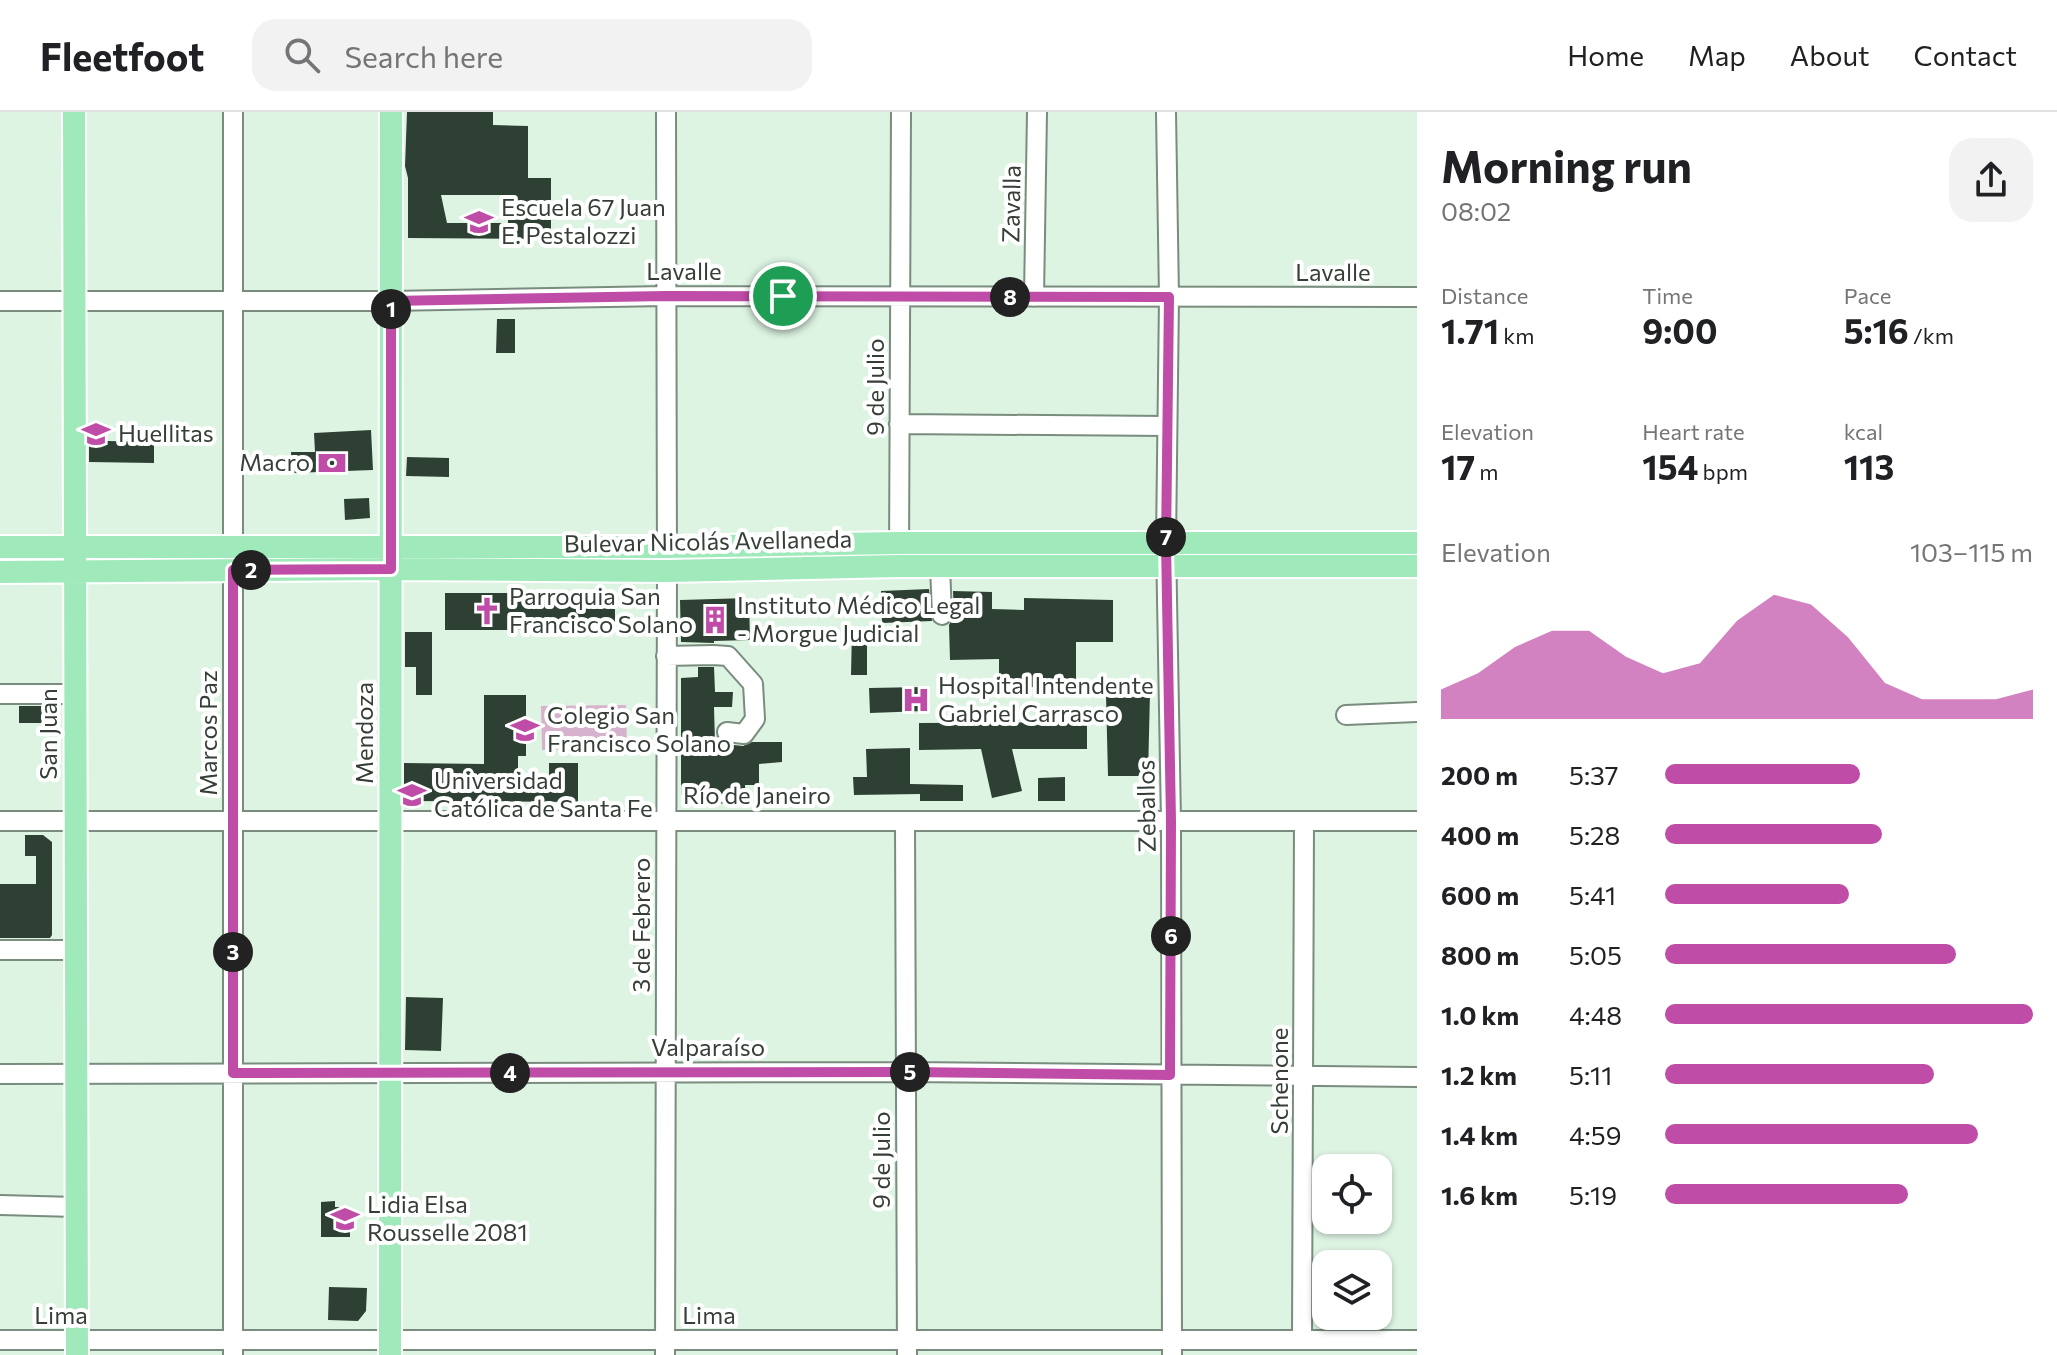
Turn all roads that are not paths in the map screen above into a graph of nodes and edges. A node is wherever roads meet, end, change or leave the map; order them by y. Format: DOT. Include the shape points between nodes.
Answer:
graph roads {
  1 [pos="74,112"];
  2 [pos="233,112"];
  3 [pos="391,112"];
  4 [pos="666,112"];
  5 [pos="901,112"];
  6 [pos="1037,112"];
  7 [pos="1166,112"];
  8 [pos="666,296"];
  9 [pos="900,296"];
  10 [pos="1034,297"];
  11 [pos="1169,297"];
  12 [pos="1417,297"];
  13 [pos="0,301"];
  14 [pos="233,301"];
  15 [pos="391,301"];
  16 [pos="75,302"];
  17 [pos="899,424"];
  18 [pos="1167,426"];
  19 [pos="899,543"];
  20 [pos="1166,543"];
  21 [pos="1417,543"];
  22 [pos="75,546"];
  23 [pos="233,546"];
  24 [pos="391,546"];
  25 [pos="0,547"];
  26 [pos="667,547"];
  27 [pos="898,566"];
  28 [pos="940,566"];
  29 [pos="1166,566"];
  30 [pos="1417,566"];
  31 [pos="391,569"];
  32 [pos="233,570"];
  33 [pos="75,571"];
  34 [pos="667,571"];
  35 [pos="0,572"];
  36 [pos="942,615"];
  37 [pos="666,656"];
  38 [pos="0,694"];
  39 [pos="75,694"];
  40 [pos="1417,712"];
  41 [pos="1346,715"];
  42 [pos="727,732"];
  43 [pos="233,820"];
  44 [pos="391,820"];
  45 [pos="666,820"];
  46 [pos="0,821"];
  47 [pos="75,821"];
  48 [pos="905,821"];
  49 [pos="1171,821"];
  50 [pos="1417,821"];
  51 [pos="1304,822"];
  52 [pos="0,950"];
  53 [pos="76,950"];
  54 [pos="665,1072"];
  55 [pos="906,1072"];
  56 [pos="233,1073"];
  57 [pos="390,1073"];
  58 [pos="0,1074"];
  59 [pos="76,1074"];
  60 [pos="1170,1075"];
  61 [pos="1304,1076"];
  62 [pos="1417,1077"];
  63 [pos="0,1205"];
  64 [pos="76,1207"];
  65 [pos="0,1340"];
  66 [pos="1302,1340"];
  67 [pos="1417,1340"];
  68 [pos="76,1348"];
  69 [pos="233,1348"];
  70 [pos="390,1348"];
  71 [pos="665,1348"];
  72 [pos="907,1348"];
  73 [pos="1035,1348"];
  74 [pos="1172,1348"];
  1 -- 16 [label="main road, San Juan"];
  2 -- 14 [label="street, Marcos Paz"];
  3 -- 15 [label="main road, Mendoza"];
  4 -- 8 [label="street, 3 de Febrero"];
  5 -- 9 [label="street, 9 de Julio"];
  6 -- 10 [label="street, Zavalla"];
  7 -- 11 [label="street, Zeballos"];
  8 -- 9 [label="street, Lavalle"];
  8 -- 15 [label="street, Lavalle"];
  8 -- 26 [label="street, 3 de Febrero"];
  9 -- 10 [label="street, Lavalle"];
  9 -- 17 [label="street, 9 de Julio"];
  10 -- 11 [label="street, Lavalle"];
  11 -- 12 [label="street, Lavalle"];
  11 -- 18 [label="street, Zeballos"];
  13 -- 16 [label="street, Lavalle"];
  14 -- 15 [label="street, Lavalle"];
  14 -- 16 [label="street, Lavalle"];
  14 -- 23 [label="street, Marcos Paz"];
  15 -- 24 [label="main road, Mendoza"];
  16 -- 22 [label="main road, San Juan"];
  17 -- 18 [label="street"];
  17 -- 19 [label="street, 9 de Julio"];
  18 -- 20 [label="street, Zeballos"];
  19 -- 20 [label="main road, Bulevar Nicolás Avellaneda"];
  19 -- 26 [label="main road, Bulevar Nicolás Avellaneda"];
  19 -- 27 [label="street, 9 de Julio"];
  20 -- 21 [label="main road, Bulevar Nicolás Avellaneda"];
  20 -- 29 [label="street, Zeballos"];
  22 -- 23 [label="main road, Bulevar Nicolás Avellaneda"];
  22 -- 25 [label="main road, Bulevar Nicolás Avellaneda"];
  22 -- 33 [label="main road, San Juan"];
  23 -- 24 [label="main road, Bulevar Nicolás Avellaneda"];
  23 -- 32 [label="street, Marcos Paz"];
  24 -- 26 [label="main road, Bulevar Nicolás Avellaneda"];
  24 -- 31 [label="main road, Mendoza"];
  26 -- 34 [label="street, 3 de Febrero"];
  27 -- 28 [label="main road, Bulevar Nicolás Avellaneda"];
  27 -- 34 [label="main road, Bulevar Nicolás Avellaneda"];
  28 -- 29 [label="main road, Bulevar Nicolás Avellaneda"];
  28 -- 36 [label="street"];
  29 -- 30 [label="main road, Bulevar Nicolás Avellaneda"];
  29 -- 49 [label="street, Zeballos"];
  31 -- 32 [label="main road, Bulevar Nicolás Avellaneda"];
  31 -- 34 [label="main road, Bulevar Nicolás Avellaneda"];
  31 -- 44 [label="main road, Mendoza"];
  32 -- 33 [label="main road, Bulevar Nicolás Avellaneda"];
  32 -- 43 [label="street, Marcos Paz"];
  33 -- 35 [label="main road, Bulevar Nicolás Avellaneda"];
  33 -- 39 [label="main road, San Juan"];
  34 -- 37 [label="street, 3 de Febrero"];
  37 -- 42 [label="street" via="728,656 753,684 755,719 744,734"];
  37 -- 45 [label="street, 3 de Febrero"];
  38 -- 39 [label="street"];
  39 -- 47 [label="main road, San Juan"];
  40 -- 41 [label="street"];
  43 -- 44 [label="street, Río de Janeiro"];
  43 -- 47 [label="street, Río de Janeiro"];
  43 -- 56 [label="street, Marcos Paz"];
  44 -- 45 [label="street, Río de Janeiro"];
  44 -- 57 [label="main road, Mendoza"];
  45 -- 48 [label="street, Río de Janeiro"];
  45 -- 54 [label="street, 3 de Febrero"];
  46 -- 47 [label="street, Río de Janeiro"];
  47 -- 53 [label="main road, San Juan"];
  48 -- 49 [label="street, Río de Janeiro"];
  48 -- 55 [label="street, 9 de Julio"];
  49 -- 51 [label="street, Río de Janeiro"];
  49 -- 60 [label="street, Zeballos"];
  50 -- 51 [label="street, Río de Janeiro"];
  51 -- 61 [label="street, Schenone"];
  52 -- 53 [label="street"];
  53 -- 59 [label="main road, San Juan"];
  54 -- 55 [label="street, Valparaíso"];
  54 -- 57 [label="street, Valparaíso"];
  54 -- 71 [label="street, 3 de Febrero"];
  55 -- 60 [label="street, Valparaíso"];
  55 -- 72 [label="street, 9 de Julio"];
  56 -- 57 [label="street, Valparaíso"];
  56 -- 59 [label="street, Valparaíso"];
  56 -- 69 [label="street, Marcos Paz"];
  57 -- 70 [label="main road, Mendoza"];
  58 -- 59 [label="street, Valparaíso"];
  59 -- 64 [label="main road, San Juan"];
  60 -- 61 [label="street, Valparaíso"];
  60 -- 74 [label="street, Zeballos"];
  61 -- 62 [label="street, Valparaíso"];
  61 -- 66 [label="street, Schenone"];
  63 -- 64 [label="street"];
  64 -- 68 [label="main road, San Juan"];
  65 -- 68 [label="street, Lima"];
  66 -- 67 [label="street, Lima"];
  66 -- 74 [label="street, Lima"];
  68 -- 69 [label="street, Lima"];
  69 -- 70 [label="street, Lima"];
  70 -- 71 [label="street, Lima"];
  71 -- 72 [label="street, Lima"];
  72 -- 73 [label="street, Lima"];
  73 -- 74 [label="street, Lima"];
}
